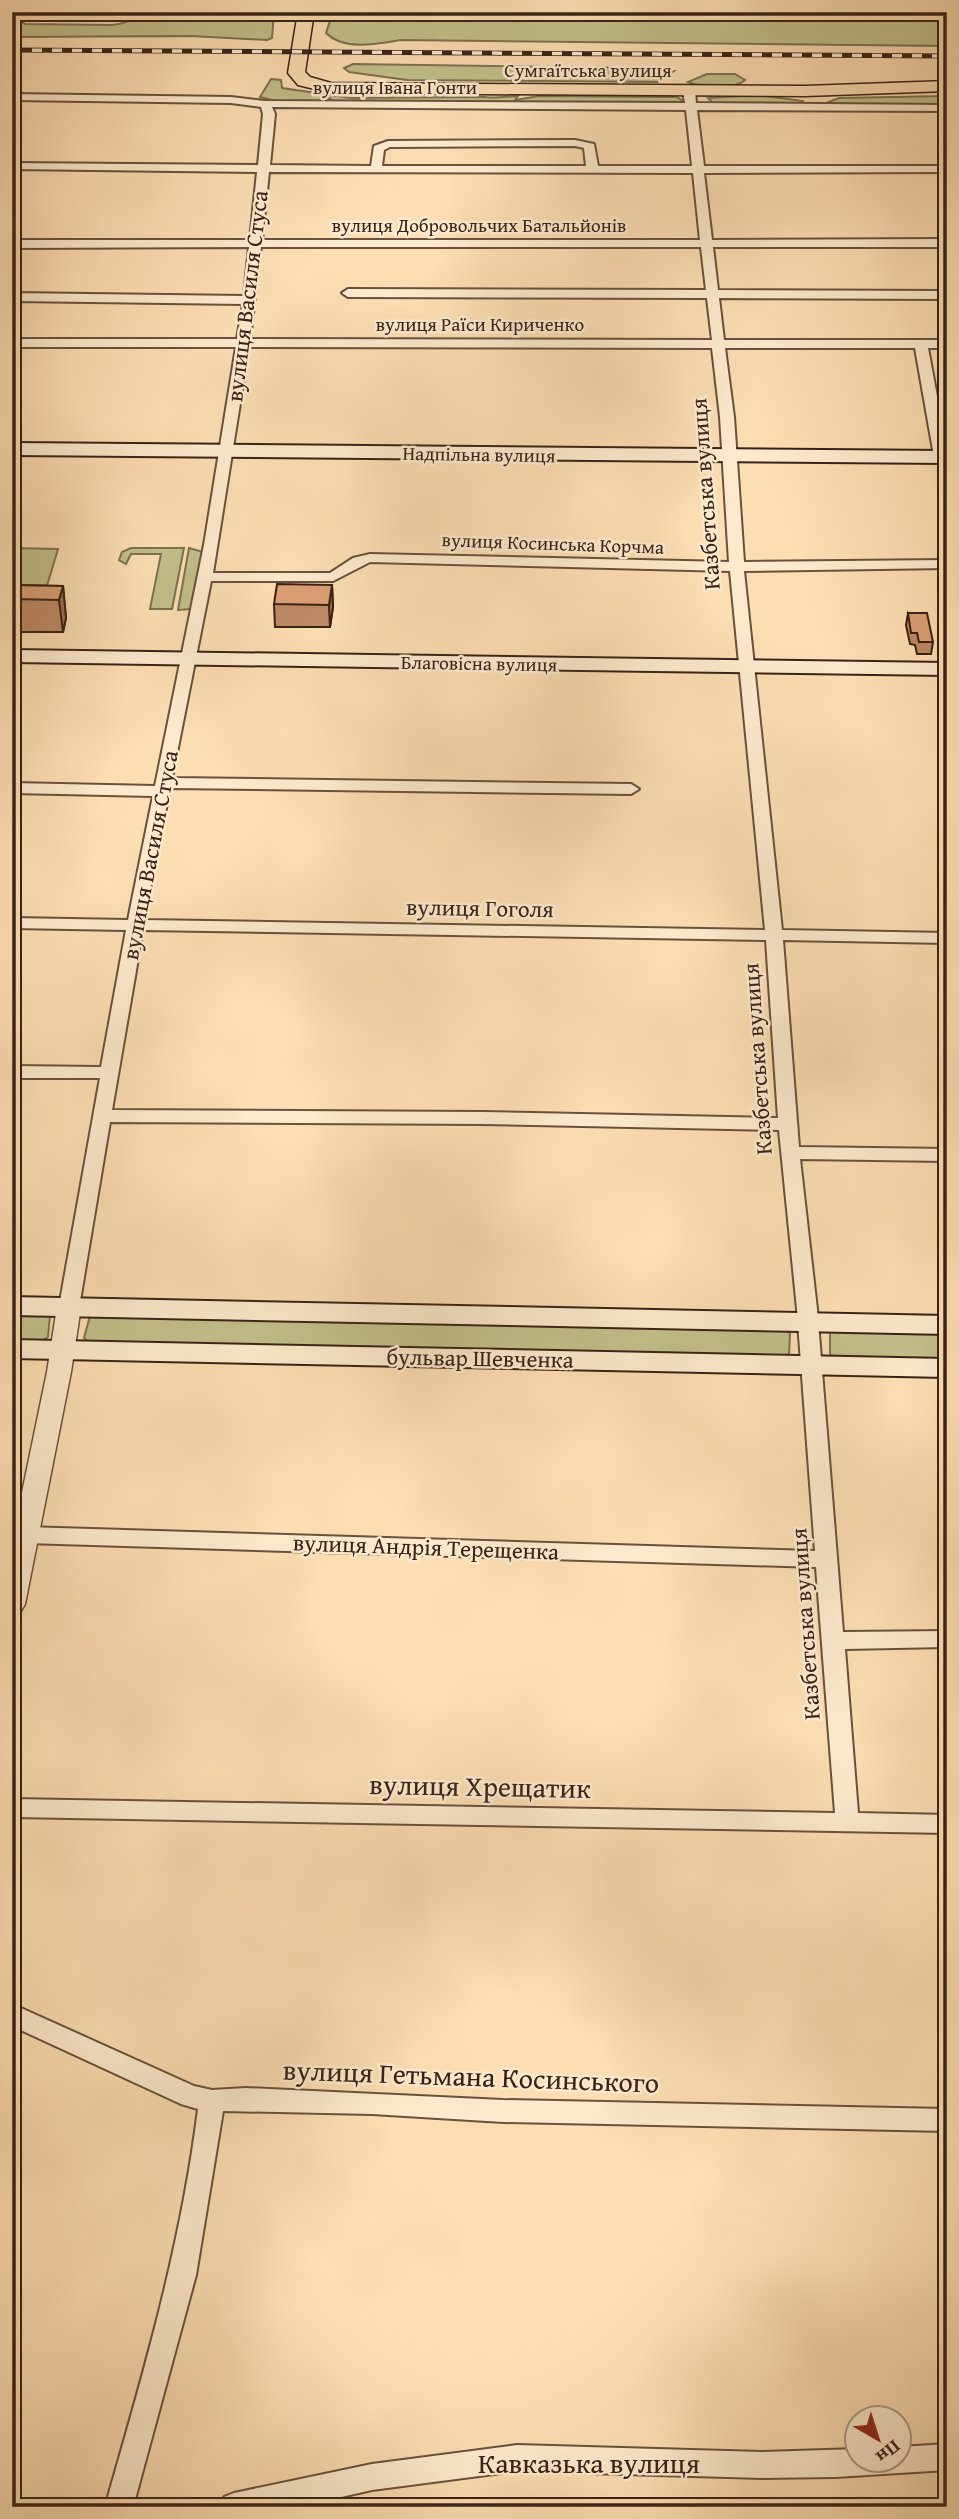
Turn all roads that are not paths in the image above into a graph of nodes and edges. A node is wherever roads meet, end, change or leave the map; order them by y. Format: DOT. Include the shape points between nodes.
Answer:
graph roads {
  1 [pos="306,12"];
  2 [pos="947,86"];
  3 [pos="12,97"];
  4 [pos="690,99"];
  5 [pos="265,104"];
  6 [pos="947,108"];
  7 [pos="12,166"];
  8 [pos="262,167"];
  9 [pos="376,169"];
  10 [pos="592,169"];
  11 [pos="699,169"];
  12 [pos="947,169"];
  13 [pos="947,243"];
  14 [pos="12,244"];
  15 [pos="709,244"];
  16 [pos="255,245"];
  17 [pos="348,293"];
  18 [pos="715,293"];
  19 [pos="947,295"];
  20 [pos="12,297"];
  21 [pos="250,300"];
  22 [pos="12,343"];
  23 [pos="243,344"];
  24 [pos="720,344"];
  25 [pos="921,344"];
  26 [pos="947,344"];
  27 [pos="12,449"];
  28 [pos="226,451"];
  29 [pos="730,456"];
  30 [pos="944,456"];
  31 [pos="947,564"];
  32 [pos="737,566"];
  33 [pos="205,577"];
  34 [pos="12,656"];
  35 [pos="190,658"];
  36 [pos="747,667"];
  37 [pos="947,668"];
  38 [pos="163,787"];
  39 [pos="12,788"];
  40 [pos="631,789"];
  41 [pos="12,923"];
  42 [pos="136,925"];
  43 [pos="773,936"];
  44 [pos="947,938"];
  45 [pos="12,1072"];
  46 [pos="110,1073"];
  47 [pos="102,1116"];
  48 [pos="789,1124"];
  49 [pos="790,1153"];
  50 [pos="947,1155"];
  51 [pos="12,1306"];
  52 [pos="69,1307"];
  53 [pos="808,1322"];
  54 [pos="947,1325"];
  55 [pos="12,1349"];
  56 [pos="62,1350"];
  57 [pos="811,1366"];
  58 [pos="947,1368"];
  59 [pos="26,1535"];
  60 [pos="826,1559"];
  61 [pos="12,1604"];
  62 [pos="947,1639"];
  63 [pos="832,1641"];
  64 [pos="12,1808"];
  65 [pos="847,1820"];
  66 [pos="947,1824"];
  67 [pos="12,2014"];
  68 [pos="212,2101"];
  69 [pos="947,2120"];
  70 [pos="947,2457"];
  71 [pos="119,2507"];
  72 [pos="234,2507"];
  1 -- 4 [label="main road, Сумгаїтська вулиця" via="296,73 304,82 318,86"];
  2 -- 4 [label="main road, Сумгаїтська вулиця"];
  3 -- 5 [label="street, вулиця Івана Гонти"];
  4 -- 5 [label="street, вулиця Івана Гонти"];
  4 -- 6 [label="street, вулиця Івана Гонти"];
  4 -- 11 [label="street, Казбетська вулиця"];
  5 -- 8 [label="street, вулиця Василя Стуса" via="269,110"];
  7 -- 8 [label="street"];
  8 -- 9 [label="street"];
  8 -- 16 [label="street, вулиця Василя Стуса"];
  9 -- 10 [label="street"];
  9 -- 10 [label="street" via="378,148 388,144 575,143 590,146"];
  10 -- 11 [label="street"];
  11 -- 12 [label="street"];
  11 -- 15 [label="street, Казбетська вулиця"];
  13 -- 15 [label="street, вулиця Добровольчих Батальйонів"];
  14 -- 16 [label="street, вулиця Добровольчих Батальйонів"];
  15 -- 16 [label="street, вулиця Добровольчих Батальйонів"];
  15 -- 18 [label="street, Казбетська вулиця"];
  16 -- 21 [label="street, вулиця Василя Стуса"];
  17 -- 18 [label="street"];
  18 -- 19 [label="street"];
  18 -- 24 [label="street, Казбетська вулиця"];
  20 -- 21 [label="street"];
  21 -- 23 [label="street, вулиця Василя Стуса"];
  22 -- 23 [label="street, вулиця Раїси Кириченко"];
  23 -- 24 [label="street, вулиця Раїси Кириченко"];
  23 -- 28 [label="street, вулиця Василя Стуса"];
  24 -- 25 [label="street, вулиця Раїси Кириченко"];
  24 -- 29 [label="street, Казбетська вулиця"];
  25 -- 26 [label="street, вулиця Раїси Кириченко"];
  25 -- 30 [label="street"];
  27 -- 28 [label="main road, Надпільна вулиця"];
  28 -- 29 [label="main road, Надпільна вулиця"];
  28 -- 33 [label="street, вулиця Василя Стуса"];
  29 -- 30 [label="main road, Надпільна вулиця"];
  29 -- 32 [label="street, Казбетська вулиця"];
  31 -- 32 [label="street, вулиця Косинська Корчма"];
  32 -- 33 [label="street, вулиця Косинська Корчма" via="370,558 332,577"];
  32 -- 36 [label="street, Казбетська вулиця"];
  33 -- 35 [label="street, вулиця Василя Стуса"];
  34 -- 35 [label="main road, Благовісна вулиця"];
  35 -- 36 [label="main road, Благовісна вулиця"];
  35 -- 38 [label="street, вулиця Василя Стуса"];
  36 -- 37 [label="main road, Благовісна вулиця"];
  36 -- 43 [label="street, Казбетська вулиця"];
  38 -- 39 [label="street"];
  38 -- 40 [label="street"];
  38 -- 42 [label="street, вулиця Василя Стуса"];
  41 -- 42 [label="street, вулиця Гоголя"];
  42 -- 43 [label="street, вулиця Гоголя"];
  42 -- 46 [label="street, вулиця Василя Стуса"];
  43 -- 44 [label="street, вулиця Гоголя"];
  43 -- 48 [label="street, Казбетська вулиця"];
  45 -- 46 [label="street"];
  46 -- 47 [label="street, вулиця Василя Стуса"];
  47 -- 48 [label="street"];
  47 -- 52 [label="street, вулиця Василя Стуса"];
  48 -- 49 [label="street, Казбетська вулиця"];
  49 -- 50 [label="street"];
  49 -- 53 [label="street, Казбетська вулиця"];
  51 -- 52 [label="main road, бульвар Шевченка"];
  52 -- 53 [label="main road, бульвар Шевченка"];
  52 -- 56 [label="street, вулиця Василя Стуса"];
  53 -- 54 [label="main road, бульвар Шевченка"];
  53 -- 57 [label="street, Казбетська вулиця"];
  55 -- 56 [label="main road, бульвар Шевченка"];
  56 -- 57 [label="main road, бульвар Шевченка"];
  56 -- 59 [label="street, вулиця Василя Стуса"];
  57 -- 58 [label="main road, бульвар Шевченка"];
  57 -- 60 [label="street, Казбетська вулиця"];
  59 -- 60 [label="street, вулиця Андрія Терещенка"];
  59 -- 61 [label="street, вулиця Василя Стуса"];
  60 -- 63 [label="street, Казбетська вулиця"];
  62 -- 63 [label="street"];
  63 -- 65 [label="street, Казбетська вулиця"];
  64 -- 65 [label="street, вулиця Хрещатик"];
  65 -- 66 [label="street, вулиця Хрещатик"];
  67 -- 68 [label="street, вулиця Гетьмана Косинського" via="190,2096"];
  68 -- 69 [label="street, вулиця Гетьмана Косинського"];
  68 -- 71 [label="street" via="184,2269"];
  70 -- 72 [label="street, Кавказька вулиця" via="774,2465 517,2458 360,2479"];
}
